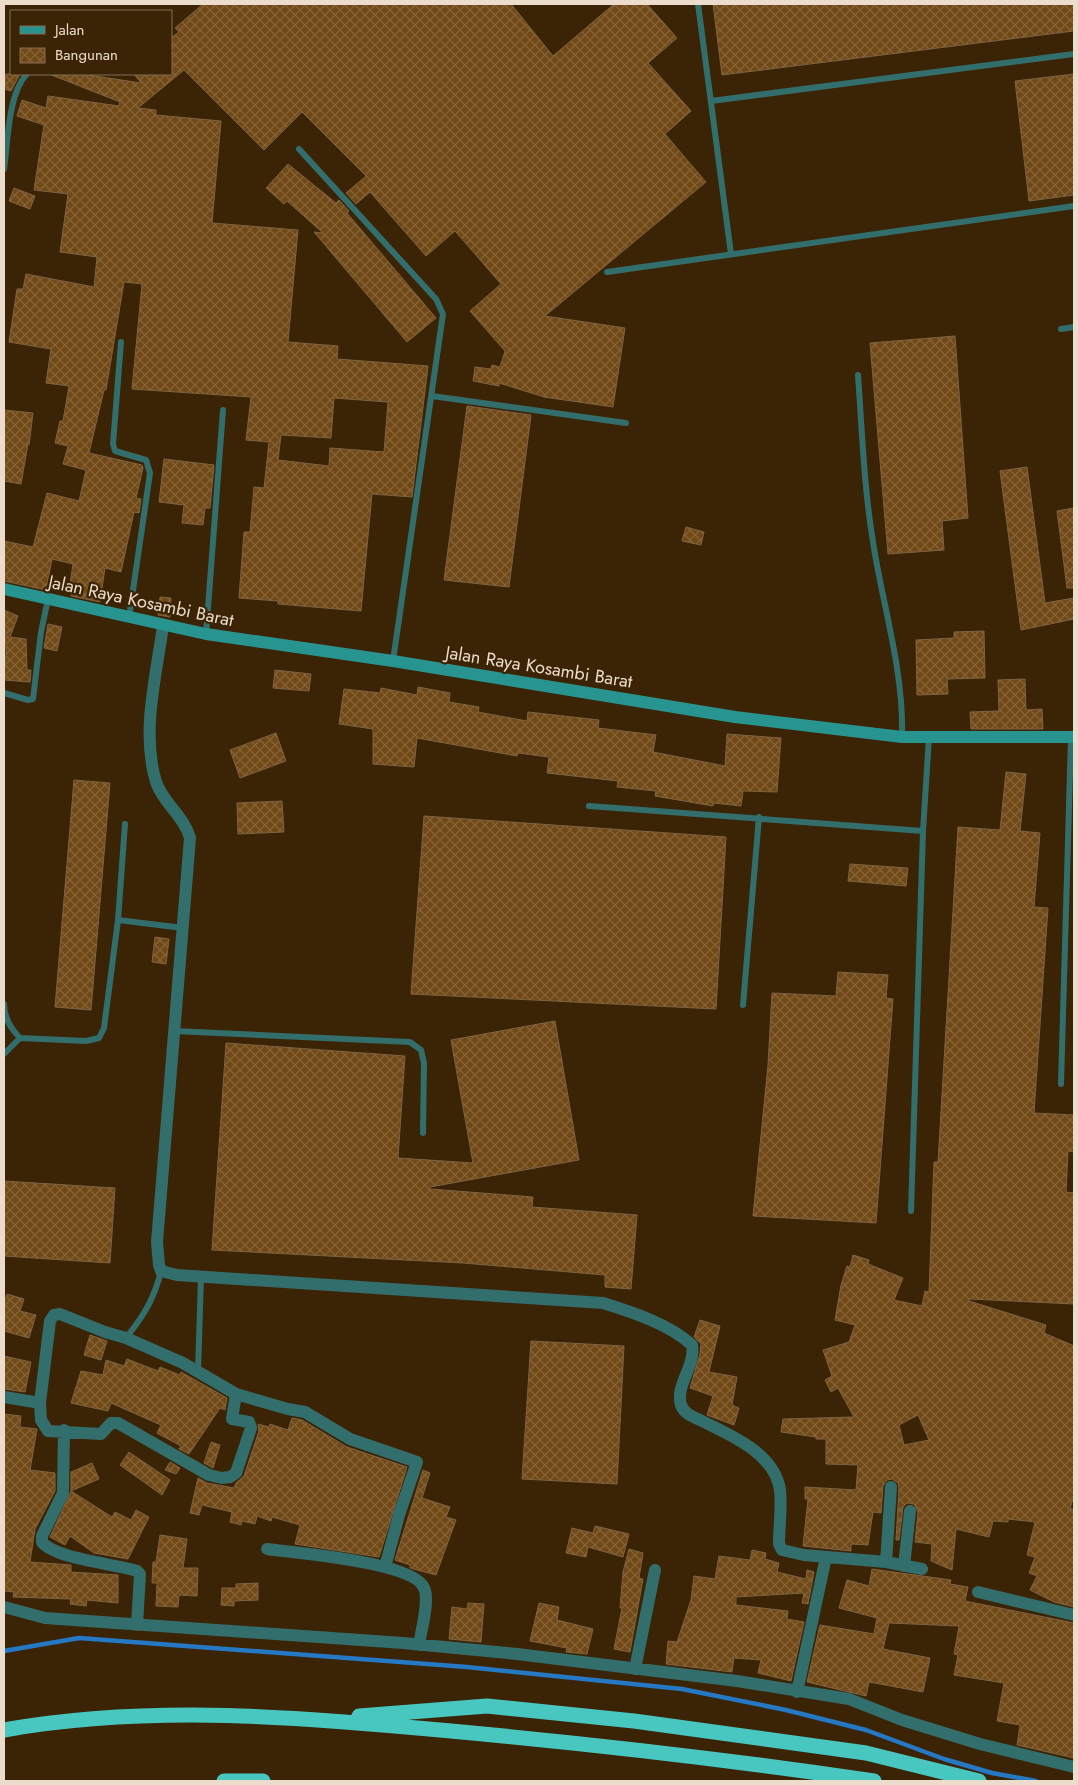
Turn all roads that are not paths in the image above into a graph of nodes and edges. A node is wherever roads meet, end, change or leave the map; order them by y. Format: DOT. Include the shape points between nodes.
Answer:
graph roads {
  1 [pos="698,4"];
  2 [pos="1074,54"];
  3 [pos="26,75"];
  4 [pos="711,100"];
  5 [pos="299,149"];
  6 [pos="4,168"];
  7 [pos="1074,206"];
  8 [pos="731,254"];
  9 [pos="607,272"];
  10 [pos="1074,327"];
  11 [pos="1061,329"];
  12 [pos="121,342"];
  13 [pos="858,375"];
  14 [pos="432,396"];
  15 [pos="223,410"];
  16 [pos="626,423"];
  17 [pos="4,589"];
  18 [pos="48,599"];
  19 [pos="129,618"];
  20 [pos="163,626"];
  21 [pos="206,634"];
  22 [pos="394,661"];
  23 [pos="4,693"];
  24 [pos="902,737"];
  25 [pos="1073,737"];
  26 [pos="929,738"];
  27 [pos="589,806"];
  28 [pos="759,817"];
  29 [pos="124,824"];
  30 [pos="923,831"];
  31 [pos="118,920"];
  32 [pos="183,928"];
  33 [pos="4,1004"];
  34 [pos="743,1005"];
  35 [pos="174,1031"];
  36 [pos="20,1038"];
  37 [pos="4,1054"];
  38 [pos="1061,1084"];
  39 [pos="423,1133"];
  40 [pos="911,1210"];
  41 [pos="161,1271"];
  42 [pos="200,1276"];
  43 [pos="129,1334"];
  44 [pos="198,1371"];
  45 [pos="236,1394"];
  46 [pos="4,1397"];
  47 [pos="40,1403"];
  48 [pos="64,1430"];
  49 [pos="891,1487"];
  50 [pos="910,1511"];
  51 [pos="267,1549"];
  52 [pos="826,1557"];
  53 [pos="886,1562"];
  54 [pos="904,1566"];
  55 [pos="385,1567"];
  56 [pos="922,1569"];
  57 [pos="655,1570"];
  58 [pos="978,1592"];
  59 [pos="4,1607"];
  60 [pos="1074,1615"];
  61 [pos="137,1625"];
  62 [pos="419,1645"];
  63 [pos="634,1668"];
  64 [pos="797,1692"];
  65 [pos="310,1720"];
  66 [pos="4,1730"];
  67 [pos="1074,1767"];
  68 [pos="224,1781"];
  69 [pos="263,1781"];
  70 [pos="874,1781"];
  71 [pos="979,1781"];
  1 -- 4 [label="lane"];
  2 -- 4 [label="lane"];
  3 -- 6 [label="lane" via="15,94"];
  4 -- 8 [label="lane"];
  5 -- 14 [label="lane" via="436,299 443,314"];
  7 -- 8 [label="lane"];
  8 -- 9 [label="lane"];
  10 -- 11 [label="lane"];
  12 -- 19 [label="lane" via="113,444 115,451 146,460 150,473"];
  13 -- 24 [label="lane" via="873,543 897,666"];
  14 -- 16 [label="lane"];
  14 -- 22 [label="lane"];
  15 -- 21 [label="lane"];
  17 -- 18 [label="main road, Jalan Raya Kosambi Barat"];
  18 -- 19 [label="main road, Jalan Raya Kosambi Barat"];
  18 -- 23 [label="lane" via="33,699"];
  19 -- 20 [label="main road, Jalan Raya Kosambi Barat"];
  20 -- 21 [label="main road, Jalan Raya Kosambi Barat"];
  20 -- 32 [label="street" via="150,719 150,751 157,785 187,825 190,838"];
  21 -- 22 [label="main road, Jalan Raya Kosambi Barat"];
  22 -- 24 [label="main road, Jalan Raya Kosambi Barat" via="708,714"];
  24 -- 26 [label="main road, Jalan Raya Kosambi Barat"];
  25 -- 26 [label="main road, Jalan Raya Kosambi Barat"];
  25 -- 38 [label="lane"];
  26 -- 30 [label="lane"];
  27 -- 28 [label="lane"];
  28 -- 30 [label="lane"];
  28 -- 34 [label="lane"];
  29 -- 31 [label="lane"];
  30 -- 40 [label="lane"];
  31 -- 32 [label="lane"];
  31 -- 36 [label="lane" via="102,1034 86,1041"];
  32 -- 35 [label="street"];
  33 -- 36 [label="lane" via="11,1029"];
  35 -- 39 [label="lane" via="410,1042 421,1050 424,1063"];
  35 -- 41 [label="street" via="157,1242"];
  36 -- 37 [label="lane"];
  41 -- 42 [label="street"];
  41 -- 43 [label="lane" via="147,1310"];
  42 -- 44 [label="lane"];
  42 -- 52 [label="street" via="603,1304 640,1316 692,1345 690,1368 681,1392 681,1404 686,1412 738,1440 764,1458 771,1468 780,1490 779,1544 782,1550"];
  44 -- 45 [label="street"];
  44 -- 47 [label="street" via="126,1338 60,1314 54,1315 50,1321"];
  45 -- 48 [label="street" via="232,1419 249,1422 251,1428 236,1473 230,1477 209,1475 118,1423 112,1423 102,1434"];
  45 -- 55 [label="street" via="305,1412 350,1439 417,1462"];
  46 -- 47 [label="street"];
  47 -- 48 [label="street" via="43,1426 48,1431"];
  48 -- 61 [label="street" via="63,1493 42,1542 48,1548 80,1558 137,1571 140,1574"];
  49 -- 53 [label="street"];
  50 -- 54 [label="street"];
  51 -- 55 [label="street"];
  52 -- 53 [label="street"];
  52 -- 64 [label="street"];
  53 -- 54 [label="street"];
  54 -- 56 [label="street"];
  55 -- 62 [label="street" via="404,1573 425,1588"];
  57 -- 63 [label="street"];
  58 -- 60 [label="street"];
  59 -- 61 [label="street" via="44,1618"];
  61 -- 62 [label="street" via="272,1632"];
  62 -- 63 [label="street"];
  63 -- 64 [label="street"];
  64 -- 67 [label="street" via="849,1699 902,1720 980,1744"];
  65 -- 66 [label="highway" via="166,1715 91,1719"];
  65 -- 70 [label="highway" via="634,1750"];
  65 -- 71 [label="highway" via="487,1706 634,1721 866,1753"];
  68 -- 69 [label="highway"];
}
